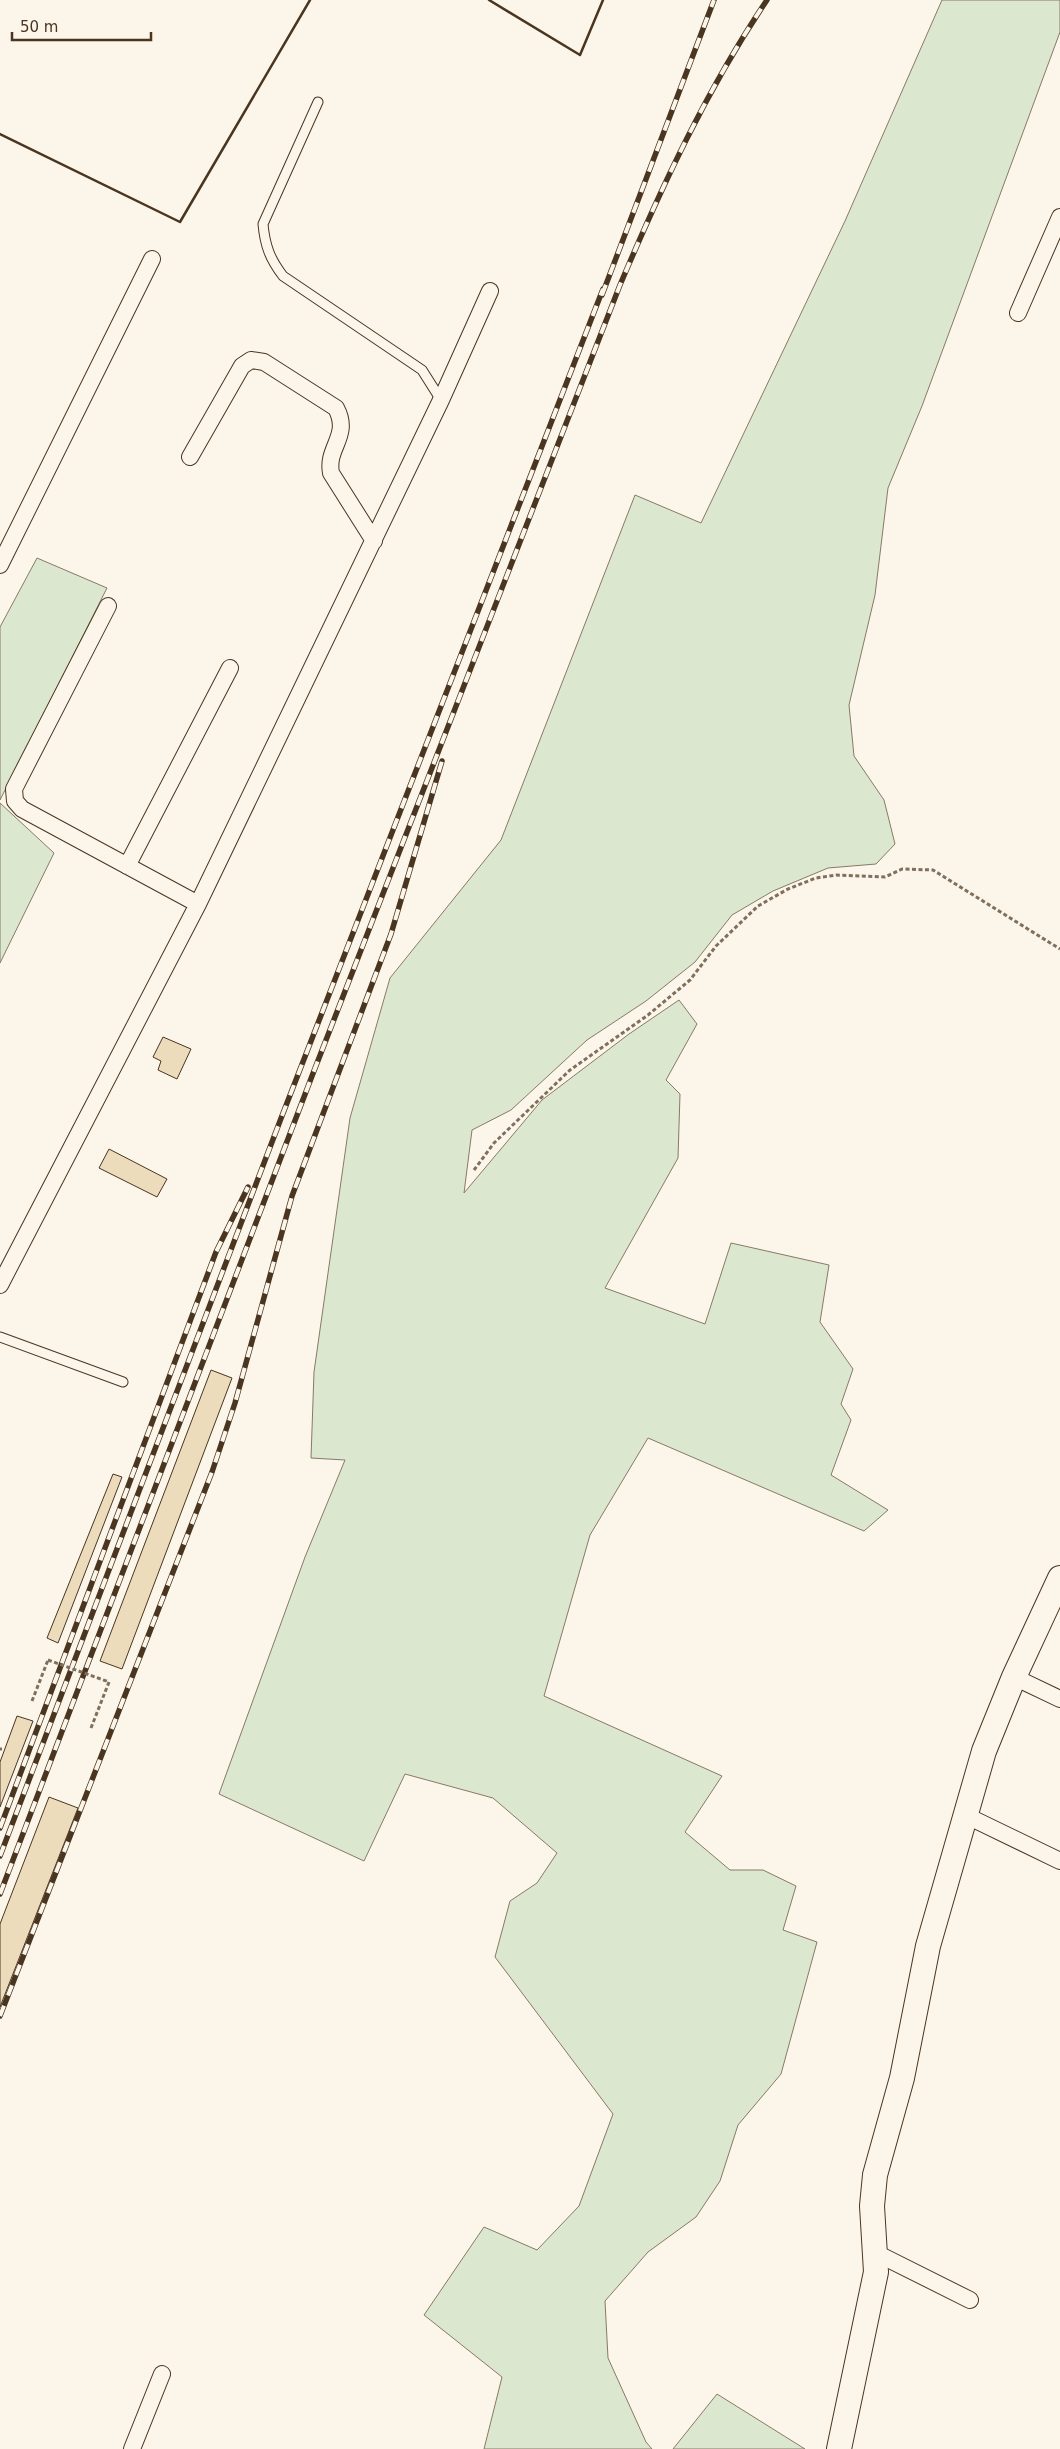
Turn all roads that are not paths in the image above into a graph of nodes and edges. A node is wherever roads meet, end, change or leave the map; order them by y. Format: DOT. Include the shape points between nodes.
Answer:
graph roads {
  1 [pos="318,102"];
  2 [pos="1060,216"];
  3 [pos="152,259"];
  4 [pos="490,291"];
  5 [pos="1018,313"];
  6 [pos="441,400"];
  7 [pos="190,458"];
  8 [pos="374,541"];
  9 [pos="0,566"];
  10 [pos="108,606"];
  11 [pos="230,668"];
  12 [pos="127,866"];
  13 [pos="198,904"];
  14 [pos="0,1286"];
  15 [pos="0,1337"];
  16 [pos="123,1382"];
  17 [pos="1060,1578"];
  18 [pos="1014,1677"];
  19 [pos="1060,1699"];
  20 [pos="965,1815"];
  21 [pos="1060,1861"];
  22 [pos="876,2253"];
  23 [pos="970,2300"];
  24 [pos="162,2374"];
  25 [pos="132,2449"];
  26 [pos="839,2449"];
  1 -- 6 [label="lane" via="264,224 270,259 283,276 422,370"];
  2 -- 5 [label="street"];
  3 -- 9 [label="street"];
  4 -- 6 [label="street"];
  6 -- 8 [label="street"];
  7 -- 8 [label="street" via="242,366 251,360 264,362 336,408 341,418 341,431 329,463 330,472"];
  8 -- 13 [label="street"];
  10 -- 12 [label="street" via="14,789 15,801 22,809"];
  11 -- 12 [label="street"];
  12 -- 13 [label="street"];
  13 -- 14 [label="street"];
  15 -- 16 [label="lane"];
  17 -- 18 [label="street"];
  18 -- 19 [label="street"];
  18 -- 20 [label="street" via="984,1752"];
  20 -- 21 [label="street"];
  20 -- 22 [label="street" via="928,1946 902,2078 875,2175 872,2206"];
  22 -- 23 [label="street"];
  22 -- 26 [label="street" via="876,2272"];
  24 -- 25 [label="street"];
}
